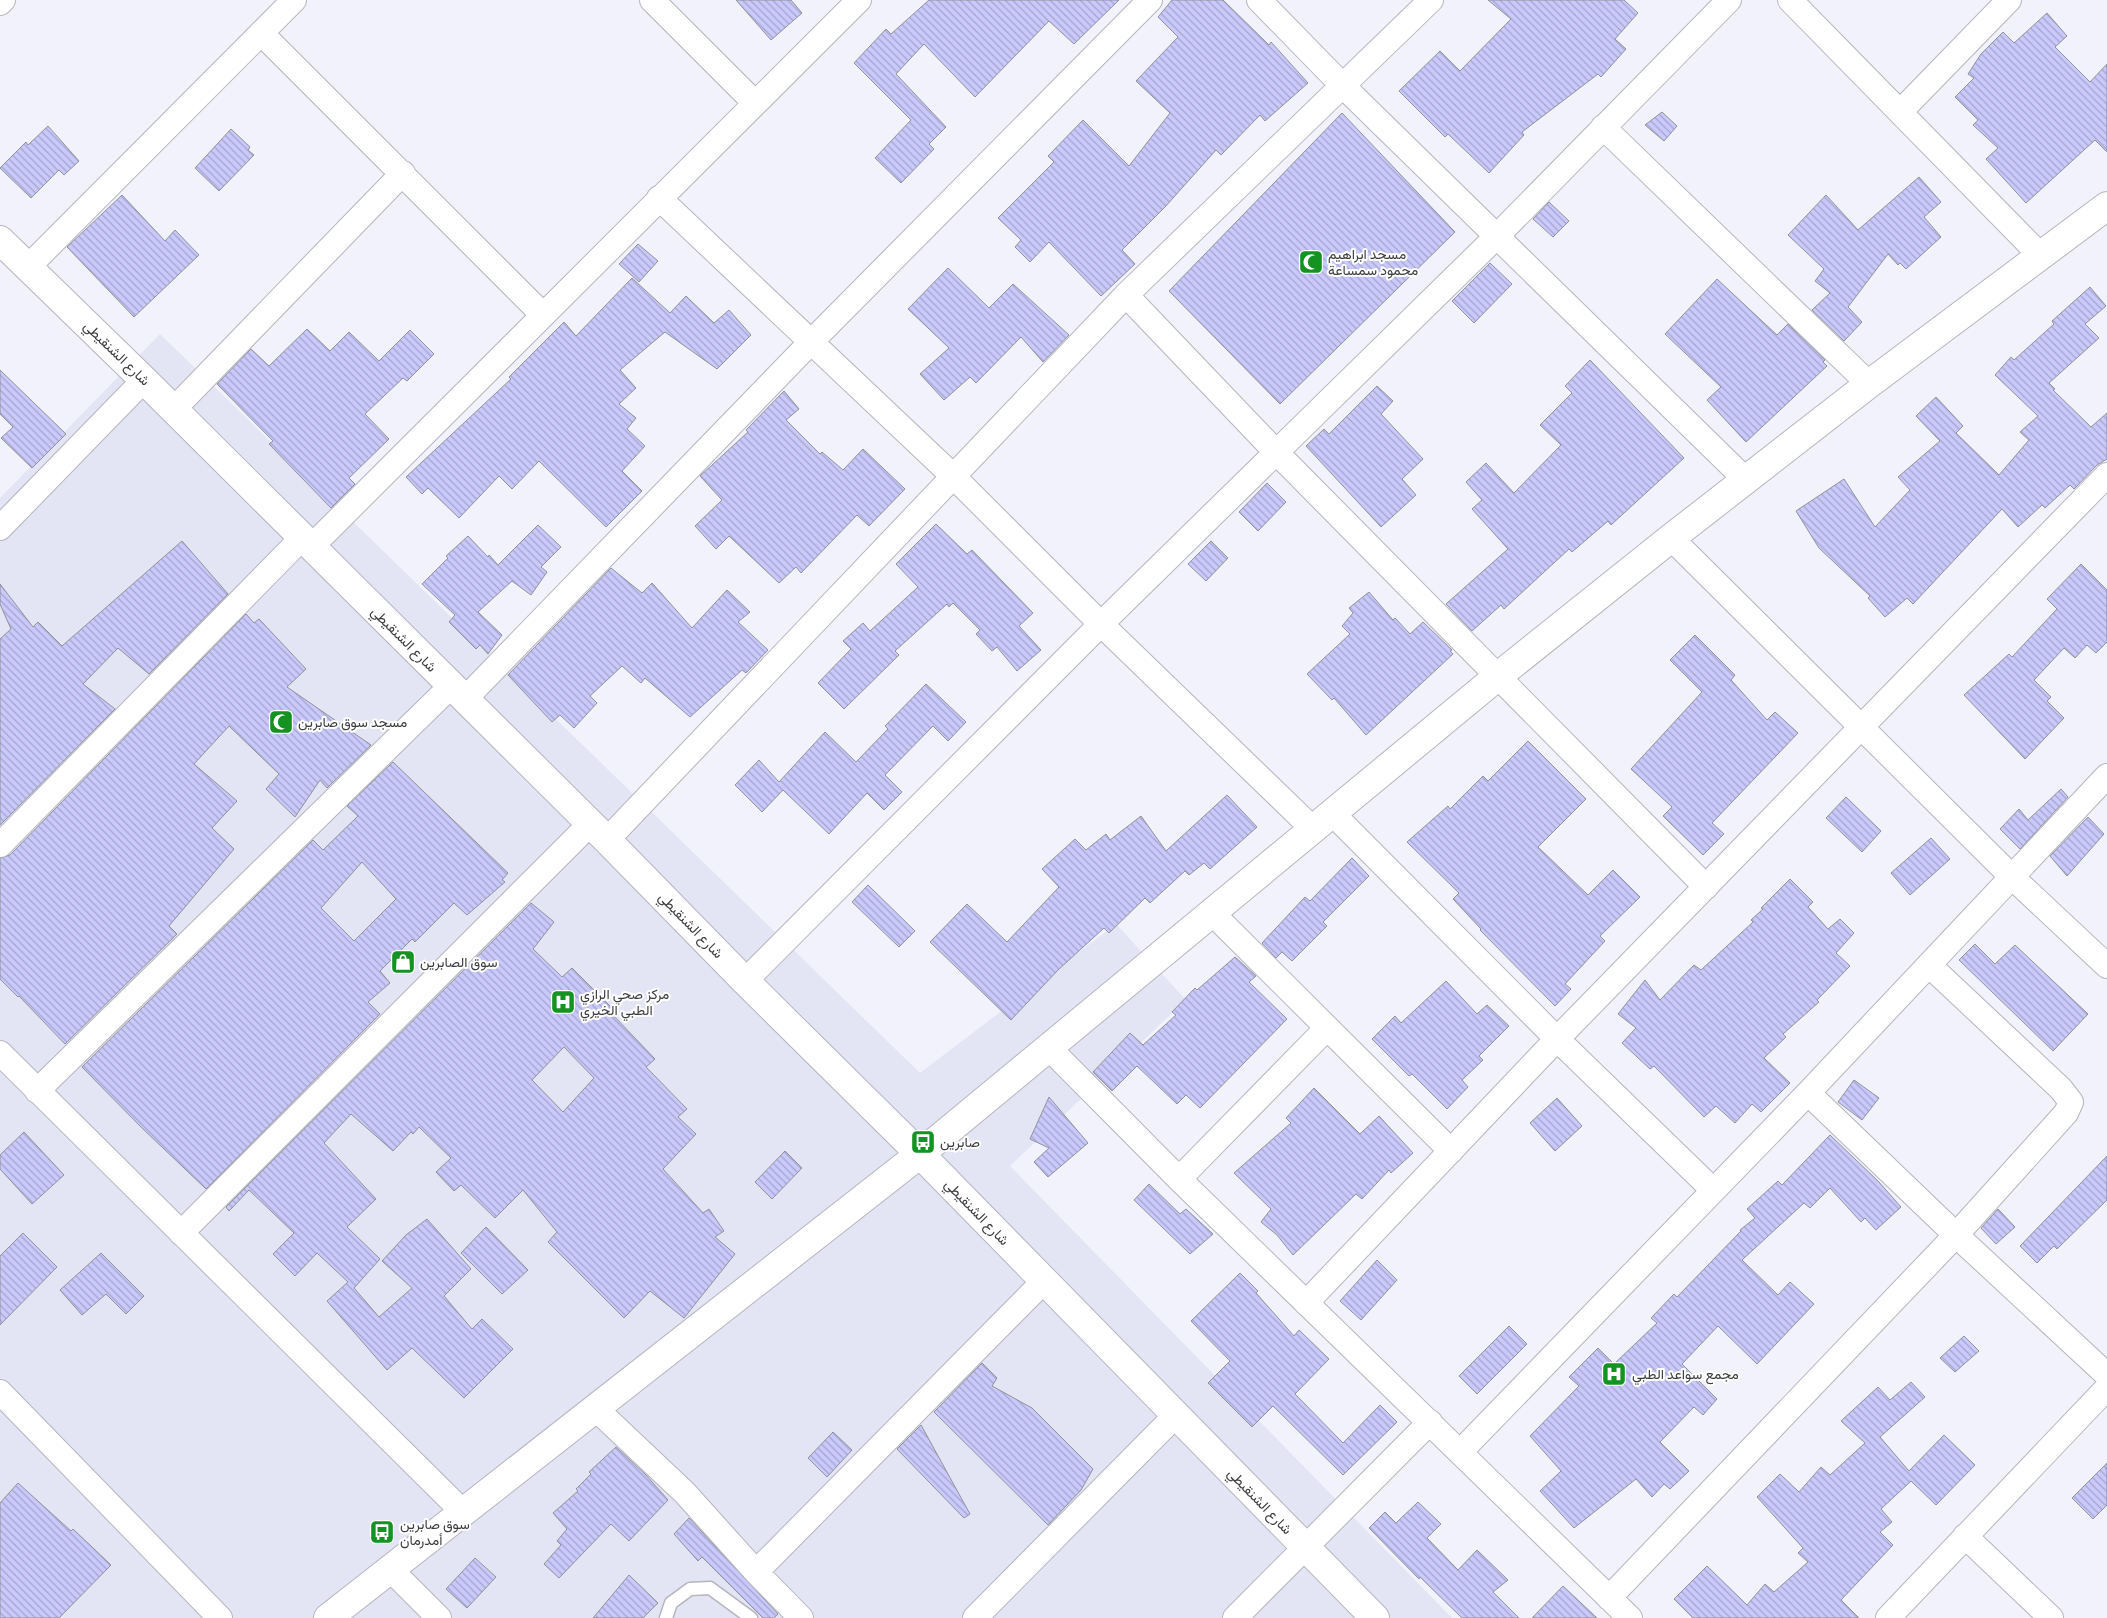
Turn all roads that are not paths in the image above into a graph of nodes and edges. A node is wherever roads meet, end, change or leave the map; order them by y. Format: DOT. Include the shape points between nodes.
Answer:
graph roads {
  1 [pos="3,0"];
  2 [pos="294,0"];
  3 [pos="652,0"];
  4 [pos="859,0"];
  5 [pos="1150,0"];
  6 [pos="1259,0"];
  7 [pos="1431,0"];
  8 [pos="1728,0"];
  9 [pos="1790,0"];
  10 [pos="2009,0"];
  11 [pos="0,3"];
  12 [pos="261,33"];
  13 [pos="1343,86"];
  14 [pos="755,103"];
  15 [pos="1900,112"];
  16 [pos="1603,127"];
  17 [pos="403,173"];
  18 [pos="659,198"];
  19 [pos="2106,208"];
  20 [pos="1496,237"];
  21 [pos="0,240"];
  22 [pos="2040,255"];
  23 [pos="28,266"];
  24 [pos="1126,295"];
  25 [pos="543,315"];
  26 [pos="811,342"];
  27 [pos="144,380"];
  28 [pos="1869,384"];
  29 [pos="174,408"];
  30 [pos="1277,453"];
  31 [pos="2107,475"];
  32 [pos="954,476"];
  33 [pos="1746,480"];
  34 [pos="0,528"];
  35 [pos="1671,538"];
  36 [pos="307,542"];
  37 [pos="1101,624"];
  38 [pos="1497,677"];
  39 [pos="458,693"];
  40 [pos="1861,727"];
  41 [pos="2107,776"];
  42 [pos="1322,821"];
  43 [pos="599,832"];
  44 [pos="0,845"];
  45 [pos="2012,877"];
  46 [pos="1706,887"];
  47 [pos="1212,913"];
  48 [pos="1930,966"];
  49 [pos="2107,966"];
  50 [pos="745,981"];
  51 [pos="1326,1028"];
  52 [pos="1557,1039"];
  53 [pos="1048,1047"];
  54 [pos="0,1053"];
  55 [pos="37,1091"];
  56 [pos="1808,1093"];
  57 [pos="1451,1151"];
  58 [pos="920,1154"];
  59 [pos="1178,1179"];
  60 [pos="1713,1190"];
  61 [pos="181,1233"];
  62 [pos="1956,1235"];
  63 [pos="1044,1281"];
  64 [pos="1306,1303"];
  65 [pos="2107,1375"];
  66 [pos="2107,1388"];
  67 [pos="0,1392"];
  68 [pos="594,1408"];
  69 [pos="1176,1415"];
  70 [pos="1430,1422"];
  71 [pos="1460,1452"];
  72 [pos="462,1512"];
  73 [pos="1965,1536"];
  74 [pos="1306,1548"];
  75 [pos="390,1568"];
  76 [pos="756,1572"];
  77 [pos="1609,1598"];
  78 [pos="220,1618"];
  79 [pos="328,1618"];
  80 [pos="439,1618"];
  81 [pos="666,1618"];
  82 [pos="751,1618"];
  83 [pos="800,1618"];
  84 [pos="975,1618"];
  85 [pos="1235,1618"];
  86 [pos="1375,1618"];
  87 [pos="1630,1618"];
  88 [pos="1888,1618"];
  89 [pos="2051,1618"];
  1 -- 11 [label="street"];
  2 -- 12 [label="street"];
  3 -- 14 [label="street"];
  4 -- 14 [label="street"];
  5 -- 26 [label="street"];
  6 -- 13 [label="street"];
  7 -- 13 [label="street"];
  8 -- 16 [label="street"];
  9 -- 15 [label="street"];
  10 -- 15 [label="street"];
  12 -- 17 [label="street"];
  12 -- 23 [label="street"];
  13 -- 20 [label="street"];
  13 -- 24 [label="street"];
  14 -- 18 [label="street"];
  15 -- 22 [label="street"];
  16 -- 20 [label="street"];
  16 -- 28 [label="street"];
  17 -- 25 [label="street"];
  17 -- 29 [label="street"];
  18 -- 25 [label="street"];
  18 -- 26 [label="street"];
  19 -- 22 [label="street"];
  20 -- 30 [label="street"];
  20 -- 33 [label="street"];
  21 -- 23 [label="street, شارع الشنقيطي"];
  22 -- 28 [label="street"];
  23 -- 27 [label="street, شارع الشنقيطي"];
  24 -- 30 [label="street"];
  24 -- 32 [label="street"];
  25 -- 36 [label="street"];
  26 -- 32 [label="street"];
  26 -- 39 [label="street"];
  27 -- 29 [label="street, شارع الشنقيطي"];
  27 -- 34 [label="street"];
  28 -- 33 [label="street"];
  29 -- 36 [label="street, شارع الشنقيطي"];
  30 -- 37 [label="street"];
  30 -- 38 [label="street"];
  31 -- 40 [label="street"];
  32 -- 37 [label="street"];
  32 -- 43 [label="street"];
  33 -- 35 [label="street"];
  35 -- 38 [label="street"];
  35 -- 40 [label="street"];
  36 -- 39 [label="street, شارع الشنقيطي"];
  36 -- 44 [label="street"];
  37 -- 42 [label="street"];
  37 -- 50 [label="street"];
  38 -- 42 [label="street"];
  38 -- 46 [label="street"];
  39 -- 43 [label="street, شارع الشنقيطي"];
  39 -- 55 [label="street"];
  40 -- 45 [label="street"];
  40 -- 46 [label="street"];
  41 -- 45 [label="street"];
  42 -- 47 [label="street"];
  42 -- 52 [label="street"];
  43 -- 50 [label="street, شارع الشنقيطي"];
  43 -- 61 [label="street"];
  45 -- 48 [label="street"];
  45 -- 49 [label="street"];
  46 -- 52 [label="street"];
  47 -- 51 [label="street"];
  47 -- 53 [label="street"];
  48 -- 56 [label="street"];
  48 -- 62 [label="street" via="2071,1102 2066,1114"];
  50 -- 58 [label="street, شارع الشنقيطي"];
  51 -- 57 [label="street"];
  51 -- 59 [label="street"];
  52 -- 57 [label="street"];
  52 -- 60 [label="street"];
  53 -- 58 [label="street"];
  53 -- 59 [label="street"];
  54 -- 55 [label="street"];
  55 -- 61 [label="street"];
  56 -- 60 [label="street"];
  56 -- 62 [label="street"];
  57 -- 64 [label="street"];
  58 -- 63 [label="street, شارع الشنقيطي"];
  58 -- 68 [label="street"];
  59 -- 64 [label="street"];
  60 -- 71 [label="street"];
  61 -- 72 [label="street"];
  62 -- 65 [label="street"];
  62 -- 77 [label="street"];
  63 -- 69 [label="street, شارع الشنقيطي"];
  63 -- 76 [label="street"];
  64 -- 70 [label="street"];
  66 -- 73 [label="street"];
  67 -- 78 [label="street"];
  68 -- 72 [label="street"];
  68 -- 76 [label="street" via="679,1488"];
  69 -- 74 [label="street, شارع الشنقيطي"];
  69 -- 84 [label="street"];
  70 -- 71 [label="street"];
  70 -- 74 [label="street"];
  71 -- 77 [label="street"];
  72 -- 75 [label="street"];
  73 -- 88 [label="street"];
  73 -- 89 [label="street"];
  74 -- 85 [label="street"];
  74 -- 86 [label="street, شارع الشنقيطي"];
  75 -- 79 [label="street"];
  75 -- 80 [label="street"];
  76 -- 83 [label="street"];
  77 -- 87 [label="street"];
  81 -- 82 [label="lane" via="671,1602 690,1589 710,1588"];
}
